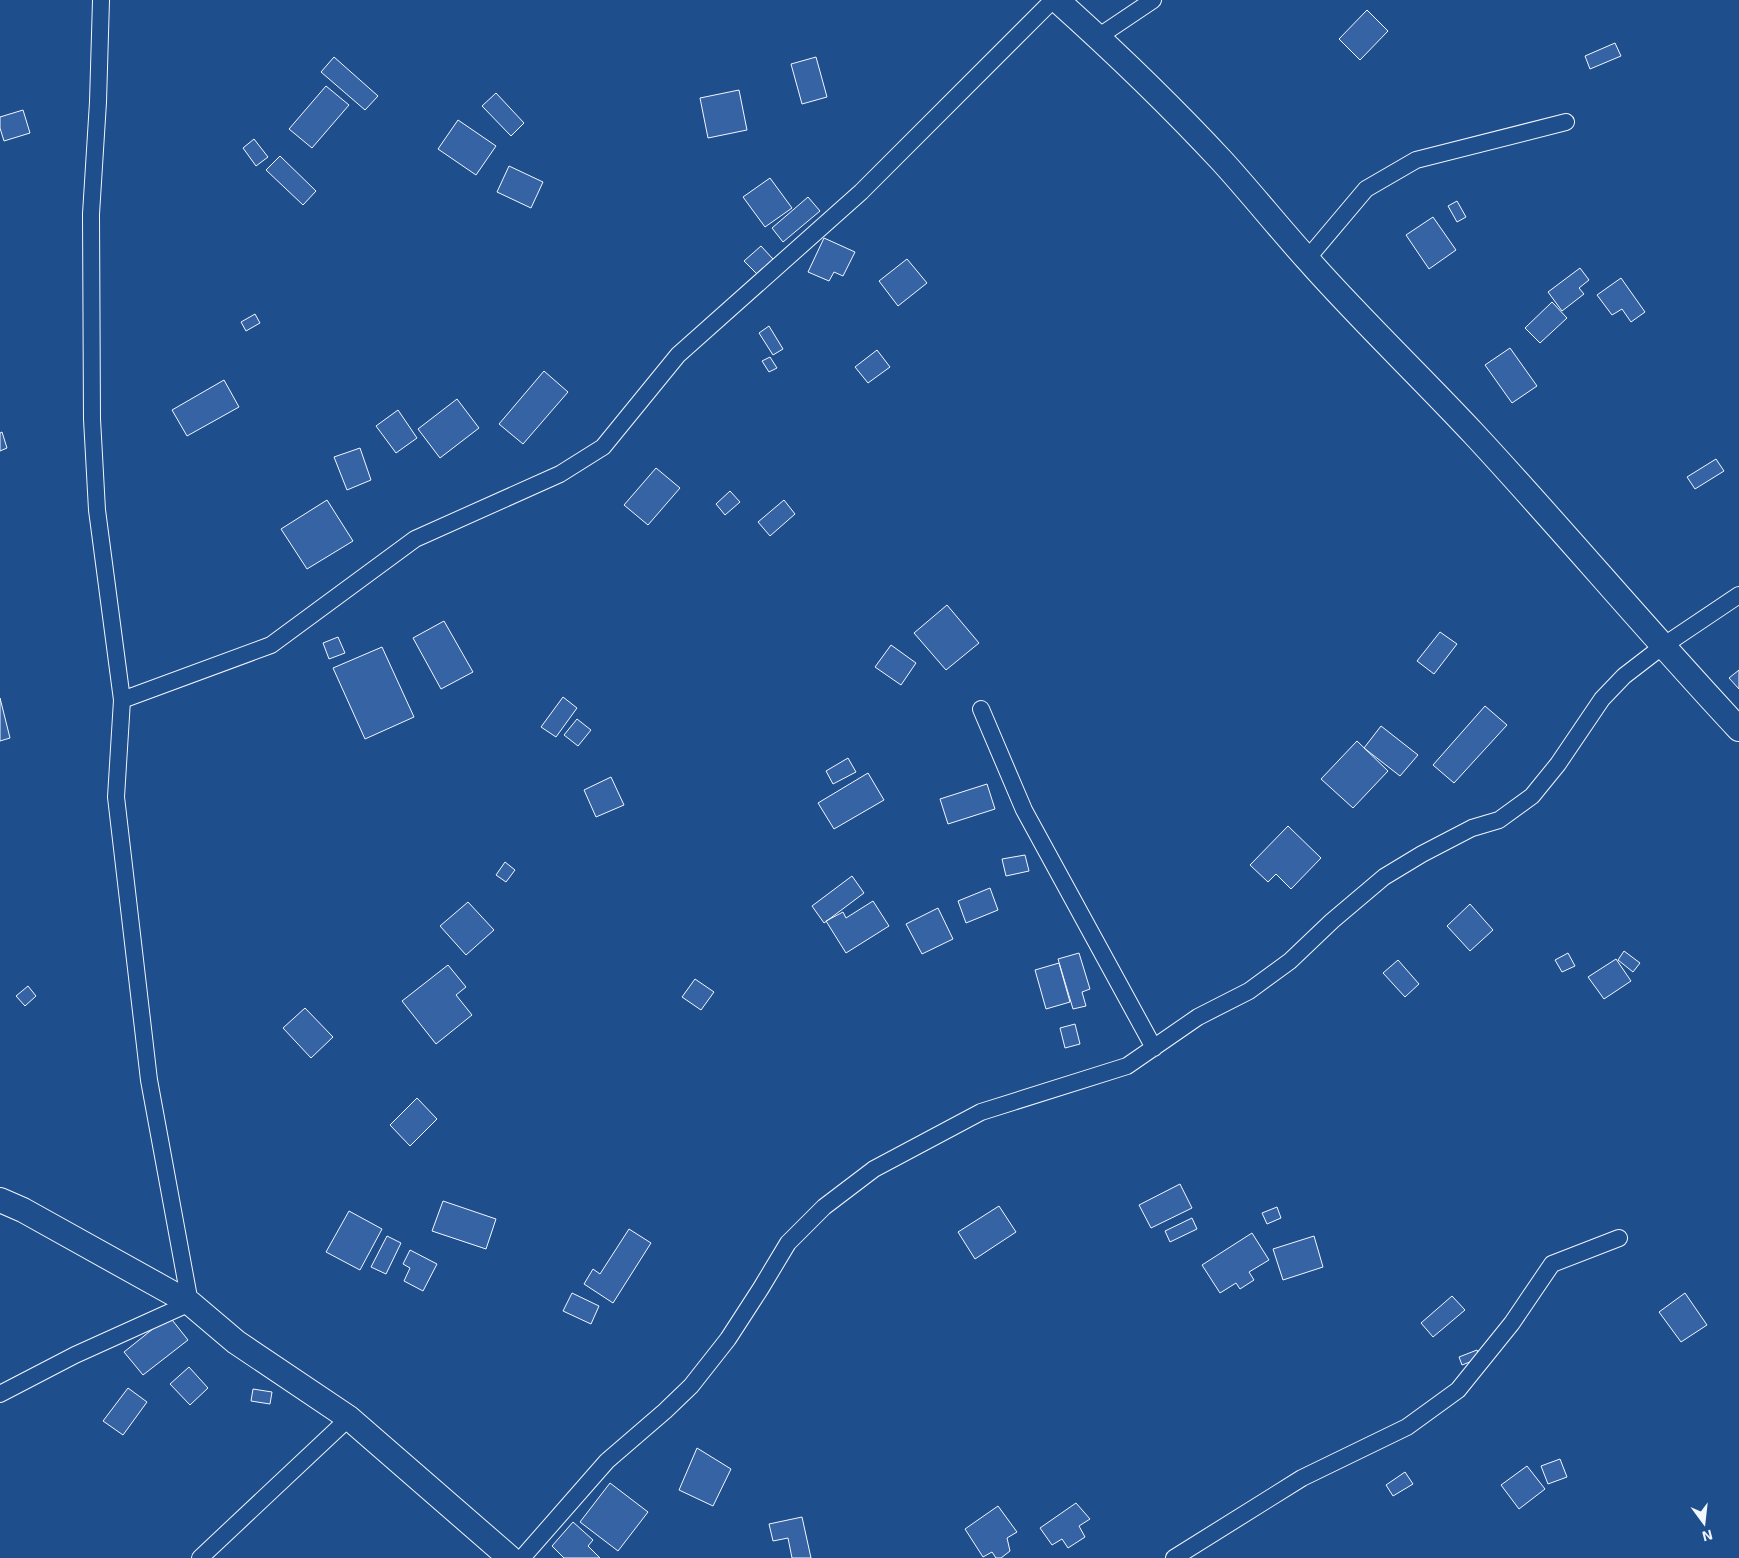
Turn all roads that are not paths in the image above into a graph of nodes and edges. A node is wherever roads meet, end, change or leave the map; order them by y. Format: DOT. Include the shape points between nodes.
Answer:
graph roads {
  1 [pos="101,0"];
  2 [pos="1052,0"];
  3 [pos="1057,0"];
  4 [pos="1153,0"];
  5 [pos="1098,37"];
  6 [pos="1566,122"];
  7 [pos="1307,260"];
  8 [pos="1739,595"];
  9 [pos="1663,646"];
  10 [pos="122,700"];
  11 [pos="981,709"];
  12 [pos="1739,729"];
  13 [pos="1154,1048"];
  14 [pos="0,1200"];
  15 [pos="1619,1238"];
  16 [pos="190,1303"];
  17 [pos="0,1394"];
  18 [pos="349,1418"];
  19 [pos="200,1558"];
  20 [pos="510,1558"];
  21 [pos="522,1558"];
  22 [pos="1174,1558"];
  1 -- 10 [label="street" via="91,214 92,419 96,510"];
  2 -- 10 [label="street" via="861,192 678,355 603,447 560,474 415,538 271,645"];
  3 -- 5 [label="street"];
  4 -- 5 [label="street"];
  5 -- 7 [label="street" via="1223,162"];
  6 -- 7 [label="street" via="1416,160 1366,189"];
  7 -- 9 [label="street" via="1472,432"];
  8 -- 9 [label="street"];
  9 -- 12 [label="street"];
  9 -- 13 [label="street" via="1624,676 1602,700 1532,796 1499,820 1472,828 1384,877 1290,961 1249,991 1198,1017"];
  10 -- 16 [label="street" via="116,797 134,960 149,1080"];
  11 -- 13 [label="street" via="1024,810"];
  13 -- 21 [label="street" via="1127,1066 981,1112 874,1168 824,1207 788,1243 728,1339 691,1386 607,1460"];
  14 -- 16 [label="street"];
  15 -- 22 [label="street" via="1552,1264 1512,1323 1458,1390 1407,1427 1302,1478"];
  16 -- 17 [label="street" via="75,1355"];
  16 -- 18 [label="street" via="236,1342"];
  18 -- 19 [label="street"];
  18 -- 20 [label="street"];
}
